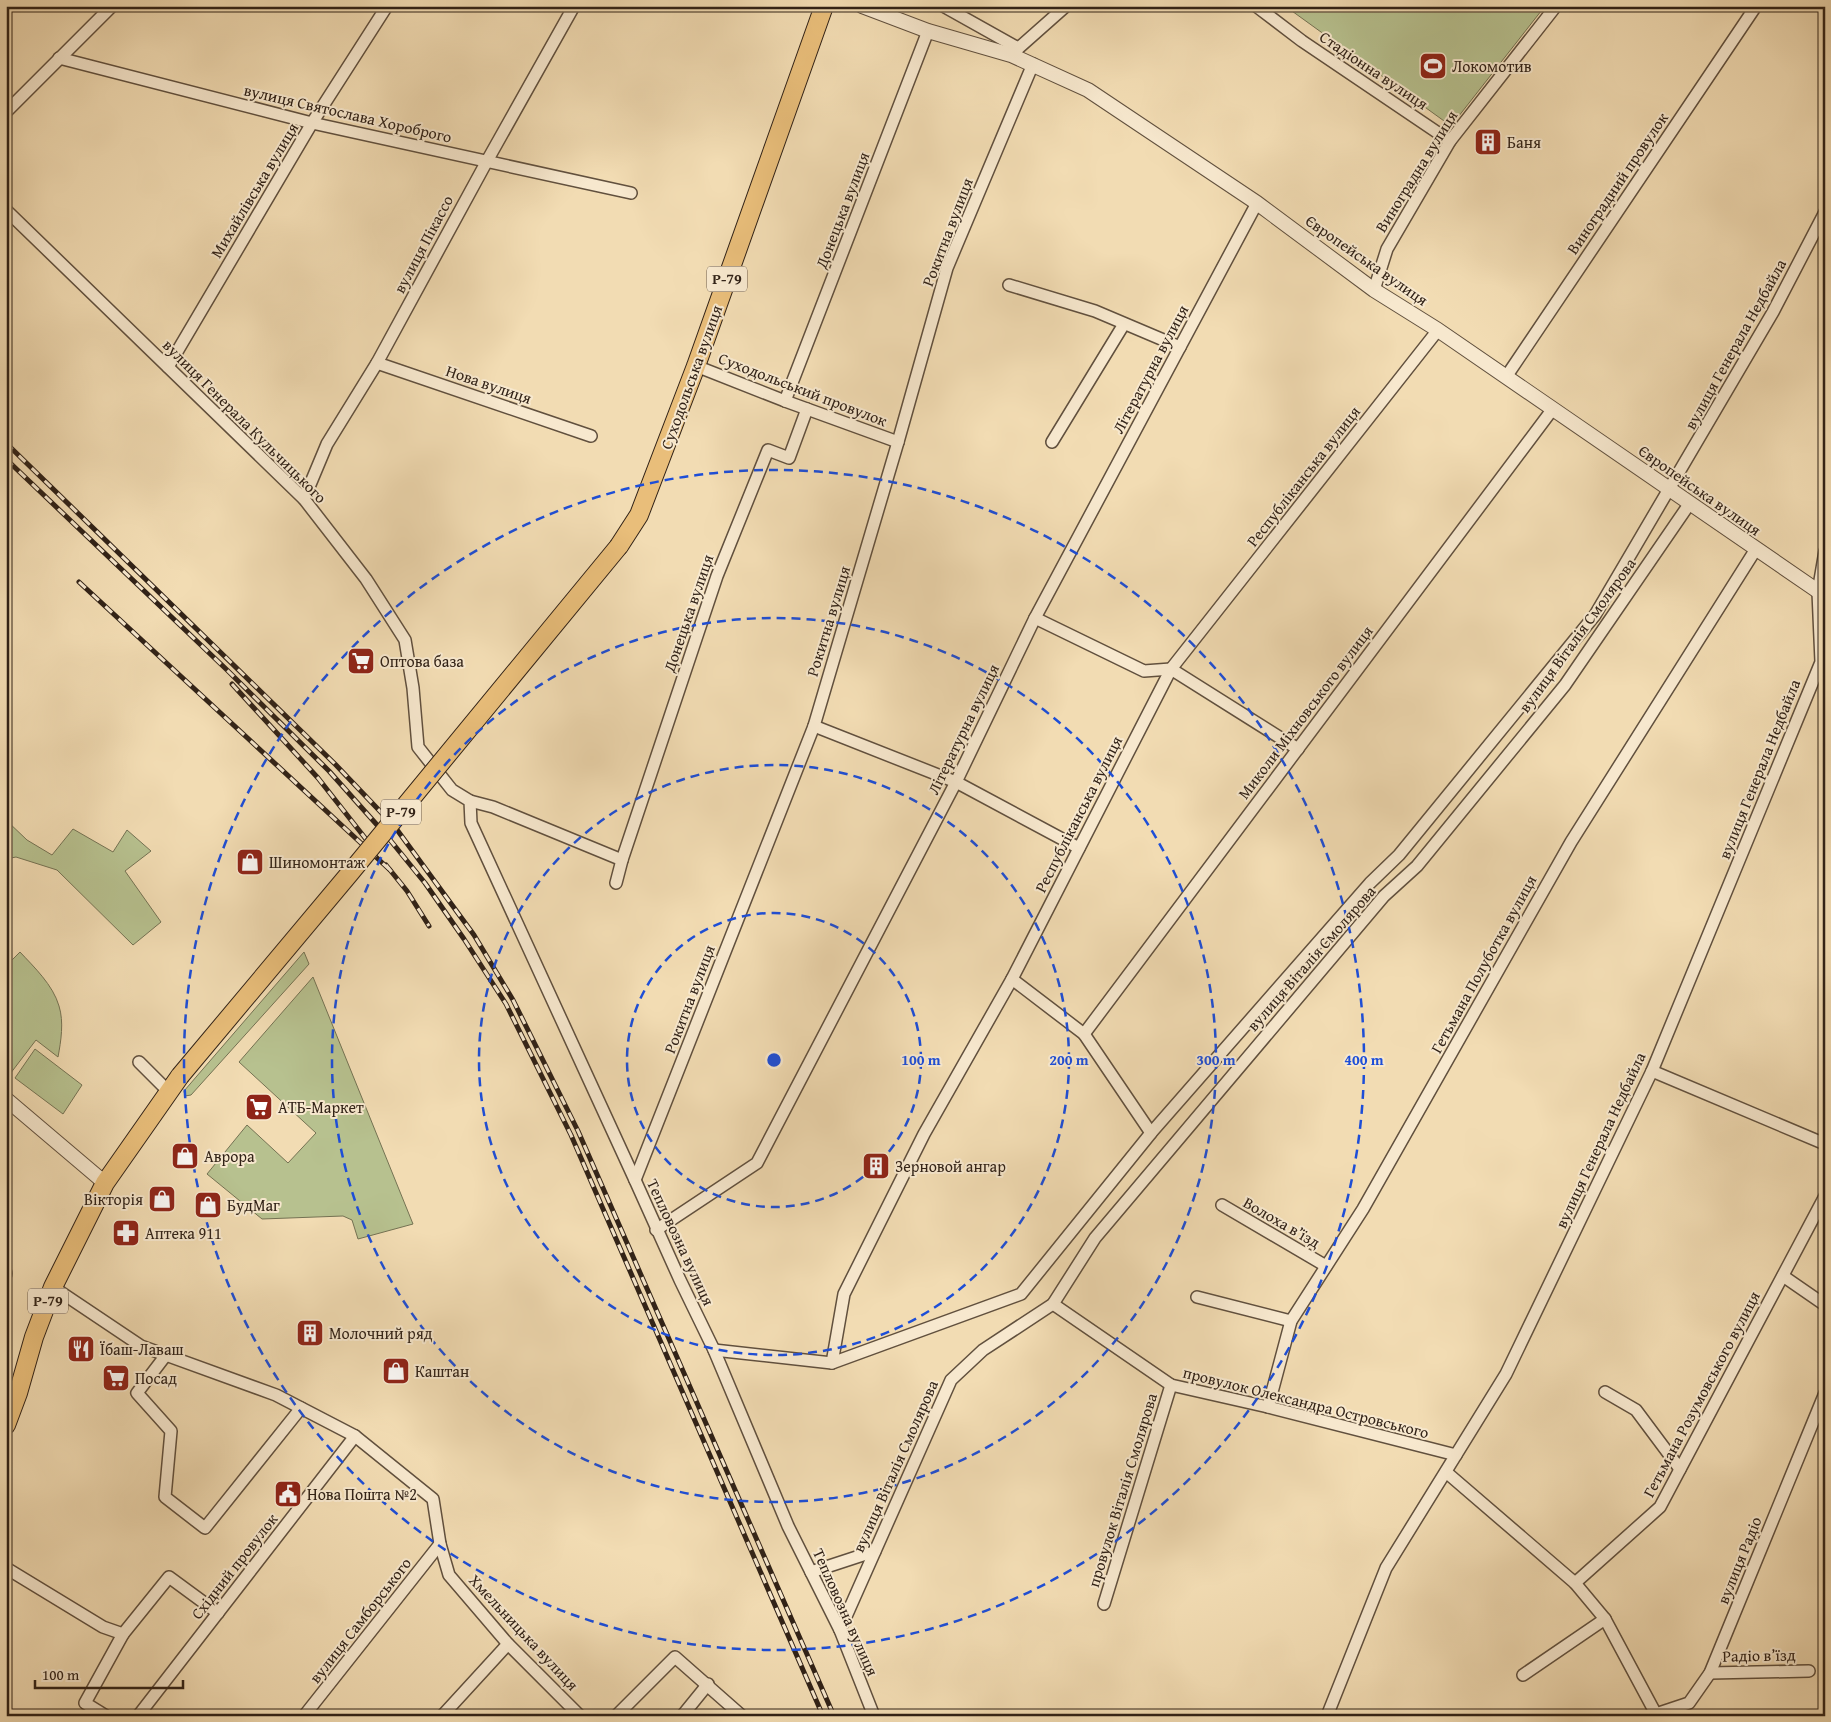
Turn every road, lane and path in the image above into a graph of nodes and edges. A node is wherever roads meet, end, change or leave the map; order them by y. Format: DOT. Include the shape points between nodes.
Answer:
graph roads {
  1 [pos="112,6"];
  2 [pos="387,6"];
  3 [pos="574,6"];
  4 [pos="824,6"];
  5 [pos="862,6"];
  6 [pos="943,6"];
  7 [pos="1066,6"];
  8 [pos="1256,6"];
  9 [pos="1556,6"];
  10 [pos="1756,6"];
  11 [pos="928,31"];
  12 [pos="1015,51"];
  13 [pos="59,58"];
  14 [pos="1033,64"];
  15 [pos="6,112"];
  16 [pos="312,124"];
  17 [pos="1450,141"];
  18 [pos="487,160"];
  19 [pos="631,192"];
  20 [pos="1257,203"];
  21 [pos="6,210"];
  22 [pos="1825,212"];
  23 [pos="1009,285"];
  24 [pos="1374,290"];
  25 [pos="1124,324"];
  26 [pos="1438,330"];
  27 [pos="1180,347"];
  28 [pos="377,363"];
  29 [pos="168,366"];
  30 [pos="696,366"];
  31 [pos="1506,377"];
  32 [pos="785,401"];
  33 [pos="807,409"];
  34 [pos="1552,410"];
  35 [pos="592,436"];
  36 [pos="898,442"];
  37 [pos="1052,442"];
  38 [pos="1670,490"];
  39 [pos="304,499"];
  40 [pos="1690,503"];
  41 [pos="1756,549"];
  42 [pos="1825,551"];
  43 [pos="1821,594"];
  44 [pos="1035,618"];
  45 [pos="1823,661"];
  46 [pos="1171,669"];
  47 [pos="814,726"];
  48 [pos="1298,749"];
  49 [pos="956,782"];
  50 [pos="470,801"];
  51 [pos="1079,848"];
  52 [pos="622,860"];
  53 [pos="616,883"];
  54 [pos="1012,979"];
  55 [pos="1084,1034"];
  56 [pos="139,1062"];
  57 [pos="1652,1071"];
  58 [pos="169,1092"];
  59 [pos="6,1099"];
  60 [pos="1151,1133"];
  61 [pos="1825,1144"];
  62 [pos="635,1180"];
  63 [pos="105,1182"];
  64 [pos="1825,1196"];
  65 [pos="1222,1205"];
  66 [pos="656,1230"];
  67 [pos="1326,1266"];
  68 [pos="1783,1276"];
  69 [pos="53,1287"];
  70 [pos="1197,1297"];
  71 [pos="1053,1304"];
  72 [pos="1825,1305"];
  73 [pos="1291,1321"];
  74 [pos="714,1350"];
  75 [pos="166,1355"];
  76 [pos="832,1363"];
  77 [pos="1171,1386"];
  78 [pos="1605,1392"];
  79 [pos="1825,1393"];
  80 [pos="1268,1407"];
  81 [pos="301,1408"];
  82 [pos="6,1425"];
  83 [pos="355,1436"];
  84 [pos="1456,1455"];
  85 [pos="1680,1469"];
  86 [pos="1446,1472"];
  87 [pos="440,1544"];
  88 [pos="875,1551"];
  89 [pos="6,1568"];
  90 [pos="811,1572"];
  91 [pos="1575,1583"];
  92 [pos="1104,1604"];
  93 [pos="218,1613"];
  94 [pos="1605,1619"];
  95 [pos="840,1630"];
  96 [pos="123,1634"];
  97 [pos="508,1644"];
  98 [pos="1809,1671"];
  99 [pos="1710,1672"];
  100 [pos="1523,1675"];
  101 [pos="708,1684"];
  102 [pos="1656,1715"];
  103 [pos="106,1716"];
  104 [pos="138,1716"];
  105 [pos="304,1716"];
  106 [pos="442,1716"];
  107 [pos="580,1716"];
  108 [pos="616,1716"];
  109 [pos="682,1716"];
  110 [pos="742,1716"];
  111 [pos="874,1716"];
  112 [pos="1327,1716"];
  1 -- 13 [label="street"];
  2 -- 16 [label="street, Михайлівська вулиця"];
  3 -- 18 [label="street, вулиця Пікассо"];
  4 -- 30 [label="main road, Суходольська вулиця / Р-79"];
  5 -- 11 [label="street, Європейська вулиця"];
  6 -- 12 [label="street"];
  7 -- 12 [label="street"];
  8 -- 17 [label="street, Стадіонна вулиця"];
  9 -- 17 [label="street, Виноградна вулиця"];
  10 -- 31 [label="street, Виноградний провулок"];
  11 -- 12 [label="street, Європейська вулиця"];
  11 -- 32 [label="street, Донецька вулиця"];
  12 -- 14 [label="street, Європейська вулиця"];
  13 -- 15 [label="street"];
  13 -- 16 [label="street, вулиця Святослава Хороброго"];
  14 -- 20 [label="street, Європейська вулиця" via="1088,90"];
  14 -- 36 [label="street, Рокитна вулиця" via="947,268"];
  16 -- 18 [label="street, вулиця Святослава Хороброго"];
  16 -- 29 [label="street, Михайлівська вулиця"];
  17 -- 24 [label="street, Виноградна вулиця" via="1387,249"];
  18 -- 19 [label="street, вулиця Святослава Хороброго"];
  18 -- 28 [label="street, вулиця Пікассо"];
  20 -- 24 [label="street, Європейська вулиця"];
  20 -- 27 [label="street, Літературна вулиця"];
  21 -- 29 [label="street, вулиця Генерала Кульчицького"];
  22 -- 38 [label="street, вулиця Генерала Недбайла" via="1773,312"];
  23 -- 25 [label="street" via="1095,311"];
  24 -- 26 [label="street, Європейська вулиця"];
  25 -- 27 [label="street"];
  25 -- 37 [label="street"];
  26 -- 31 [label="street, Європейська вулиця"];
  26 -- 46 [label="street, Республіканська вулиця"];
  27 -- 44 [label="street, Літературна вулиця"];
  28 -- 35 [label="street, Нова вулиця"];
  28 -- 39 [label="street, вулиця Пікассо" via="327,444"];
  29 -- 39 [label="street, вулиця Генерала Кульчицького"];
  30 -- 32 [label="street, Суходольський провулок"];
  30 -- 58 [label="main road, Суходольська вулиця / Р-79, bridge" via="639,515 619,546"];
  31 -- 34 [label="street, Європейська вулиця"];
  32 -- 33 [label="street, Суходольський провулок"];
  33 -- 36 [label="street, Суходольський провулок"];
  33 -- 52 [label="street, Донецька вулиця" via="789,458 768,450 757,474 717,576"];
  34 -- 38 [label="street, Європейська вулиця"];
  34 -- 48 [label="street, Миколи Міхновського вулиця"];
  36 -- 47 [label="street, Рокитна вулиця"];
  38 -- 40 [label="street, Європейська вулиця"];
  38 -- 60 [label="street, вулиця Віталія Смолярова" via="1595,615 1399,856 1370,884"];
  39 -- 50 [label="street, вулиця Генерала Кульчицького" via="366,579 405,640 418,747 452,790"];
  40 -- 41 [label="street, Європейська вулиця"];
  40 -- 71 [label="street, вулиця Віталія Смолярова" via="1565,685 1417,866 1384,896 1095,1238"];
  41 -- 43 [label="street, Європейська вулиця"];
  41 -- 67 [label="street, Гетьмана Полуботка вулиця" via="1571,842 1363,1209"];
  42 -- 43 [label="street, вулиця Генерала Недбайла"];
  43 -- 45 [label="street, вулиця Генерала Недбайла"];
  44 -- 46 [label="street" via="1144,671"];
  44 -- 49 [label="street, Літературна вулиця"];
  45 -- 57 [label="street, вулиця Генерала Недбайла"];
  46 -- 48 [label="street"];
  46 -- 51 [label="street, Республіканська вулиця"];
  47 -- 49 [label="street"];
  47 -- 62 [label="street, Рокитна вулиця"];
  48 -- 55 [label="street, Миколи Міхновського вулиця"];
  49 -- 51 [label="street"];
  49 -- 66 [label="street, Літературна вулиця" via="757,1163"];
  50 -- 52 [label="street"];
  50 -- 62 [label="street, Тепловозна вулиця" via="471,823"];
  51 -- 54 [label="street, Республіканська вулиця"];
  52 -- 53 [label="street, Донецька вулиця"];
  54 -- 55 [label="street"];
  54 -- 76 [label="street, Республіканська вулиця" via="924,1134 844,1294"];
  55 -- 60 [label="street"];
  56 -- 58 [label="street"];
  57 -- 61 [label="street"];
  57 -- 84 [label="street, вулиця Генерала Недбайла" via="1506,1374"];
  58 -- 63 [label="main road, Р-79"];
  59 -- 63 [label="street"];
  60 -- 76 [label="street, вулиця Віталія Смолярова" via="1021,1294"];
  62 -- 66 [label="street, Тепловозна вулиця"];
  63 -- 69 [label="main road, Р-79"];
  64 -- 68 [label="street, Гетьмана Розумовського вулиця"];
  65 -- 67 [label="street, Волоха в’їзд"];
  66 -- 74 [label="street, Тепловозна вулиця"];
  67 -- 73 [label="street, Гетьмана Полуботка вулиця"];
  68 -- 72 [label="street"];
  68 -- 85 [label="street, Гетьмана Розумовського вулиця"];
  69 -- 75 [label="street, Хмельницька вулиця" via="141,1346"];
  69 -- 82 [label="main road, Р-79"];
  70 -- 73 [label="street"];
  71 -- 77 [label="street, провулок Олександра Островського"];
  71 -- 88 [label="street, вулиця Віталія Смолярова" via="983,1350 951,1380"];
  73 -- 80 [label="street, Гетьмана Полуботка вулиця"];
  74 -- 76 [label="street, вулиця Віталія Смолярова"];
  74 -- 90 [label="street, Тепловозна вулиця" via="788,1526"];
  75 -- 81 [label="street, Хмельницька вулиця" via="276,1395"];
  75 -- 81 [label="street" via="137,1393 170,1432 164,1497 205,1528"];
  77 -- 80 [label="street, провулок Олександра Островського"];
  77 -- 92 [label="street, провулок Віталія Смолярова"];
  78 -- 85 [label="street" via="1636,1410"];
  79 -- 99 [label="street, вулиця Радіо"];
  80 -- 84 [label="street, провулок Олександра Островського"];
  81 -- 83 [label="street, Хмельницька вулиця"];
  83 -- 87 [label="street, Хмельницька вулиця" via="433,1499"];
  83 -- 93 [label="street, Східний провулок"];
  84 -- 86 [label="street, вулиця Генерала Недбайла"];
  85 -- 91 [label="street, Гетьмана Розумовського вулиця" via="1660,1507"];
  86 -- 91 [label="street"];
  86 -- 112 [label="street, вулиця Генерала Недбайла" via="1386,1568"];
  87 -- 97 [label="street, Хмельницька вулиця" via="449,1575"];
  87 -- 105 [label="street, вулиця Самборського"];
  88 -- 90 [label="street"];
  88 -- 95 [label="street, вулиця Віталія Смолярова"];
  89 -- 96 [label="street" via="103,1627"];
  90 -- 95 [label="street, Тепловозна вулиця"];
  91 -- 94 [label="street"];
  93 -- 96 [label="street" via="169,1578"];
  93 -- 104 [label="street, Східний провулок"];
  94 -- 100 [label="street"];
  94 -- 102 [label="street"];
  95 -- 111 [label="street, Тепловозна вулиця"];
  96 -- 103 [label="street" via="85,1703"];
  97 -- 106 [label="street"];
  97 -- 107 [label="street, Хмельницька вулиця"];
  98 -- 99 [label="street, Радіо в’їзд"];
  99 -- 102 [label="street, вулиця Радіо" via="1689,1703"];
  101 -- 108 [label="street" via="675,1658"];
  101 -- 109 [label="street"];
  101 -- 110 [label="street"];
}
